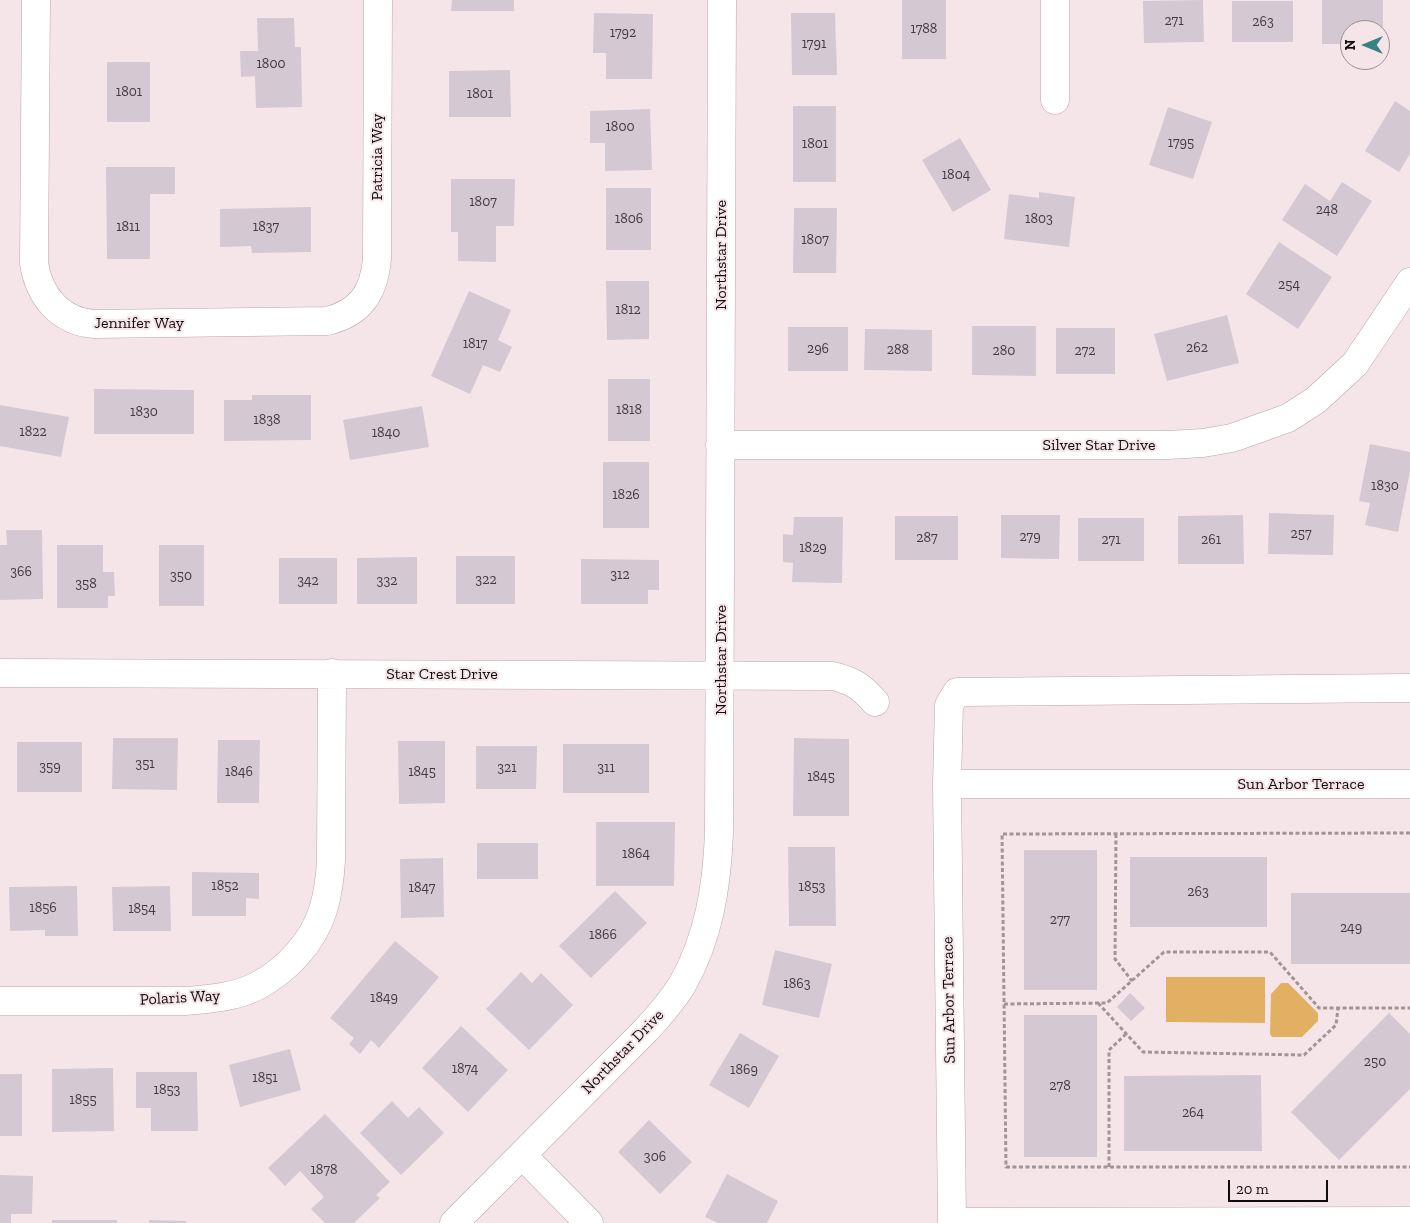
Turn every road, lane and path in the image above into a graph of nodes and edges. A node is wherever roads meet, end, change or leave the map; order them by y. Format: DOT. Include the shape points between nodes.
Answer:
graph roads {
  1 [pos="36,0"];
  2 [pos="378,0"];
  3 [pos="722,0"];
  4 [pos="1055,0"];
  5 [pos="1055,100"];
  6 [pos="1406,297"];
  7 [pos="357,307"];
  8 [pos="720,445"];
  9 [pos="0,673"];
  10 [pos="332,673"];
  11 [pos="720,674"];
  12 [pos="1410,688"];
  13 [pos="875,702"];
  14 [pos="947,784"];
  15 [pos="1410,784"];
  16 [pos="1116,834"];
  17 [pos="1410,834"];
  18 [pos="1132,981"];
  19 [pos="0,1001"];
  20 [pos="1098,1003"];
  21 [pos="1004,1004"];
  22 [pos="1338,1008"];
  23 [pos="1410,1008"];
  24 [pos="1126,1034"];
  25 [pos="523,1156"];
  26 [pos="1109,1167"];
  27 [pos="1410,1167"];
  28 [pos="1410,1220"];
  29 [pos="454,1223"];
  30 [pos="589,1223"];
  1 -- 7 [label="street, Jennifer Way" via="34,263 36,277 48,302 69,318 86,324 318,322 338,319"];
  2 -- 7 [label="street, Patricia Way" via="377,259 372,286"];
  3 -- 8 [label="street, Northstar Drive"];
  4 -- 5 [label="street"];
  6 -- 8 [label="street, Silver Star Drive" via="1354,364 1316,400 1288,418 1232,438 1203,444 1168,445"];
  8 -- 11 [label="street, Northstar Drive"];
  9 -- 10 [label="street, Star Crest Drive"];
  10 -- 11 [label="street, Star Crest Drive"];
  10 -- 19 [label="street, Polaris Way" via="329,887 312,935 297,955 256,986 211,1000"];
  11 -- 13 [label="street, Star Crest Drive" via="833,676 864,689"];
  11 -- 25 [label="street, Northstar Drive" via="718,863 714,896 695,956 682,984 665,1008"];
  12 -- 14 [label="street" via="957,692 949,705"];
  14 -- 15 [label="street, Sun Arbor Terrace"];
  14 -- 28 [label="street, Sun Arbor Terrace" via="952,1222"];
  16 -- 17 [label="path"];
  16 -- 18 [label="path" via="1115,959"];
  16 -- 21 [label="path" via="1002,834"];
  18 -- 20 [label="path" via="1107,1003"];
  18 -- 22 [label="path" via="1164,952 1270,952 1319,1008"];
  20 -- 21 [label="path"];
  20 -- 24 [label="path"];
  21 -- 26 [label="path" via="1006,1167"];
  22 -- 23 [label="path"];
  22 -- 24 [label="path" via="1336,1025 1304,1055 1143,1052"];
  24 -- 26 [label="path" via="1109,1050"];
  25 -- 29 [label="street, Northstar Drive"];
  25 -- 30 [label="street"];
  26 -- 27 [label="path"];
}
